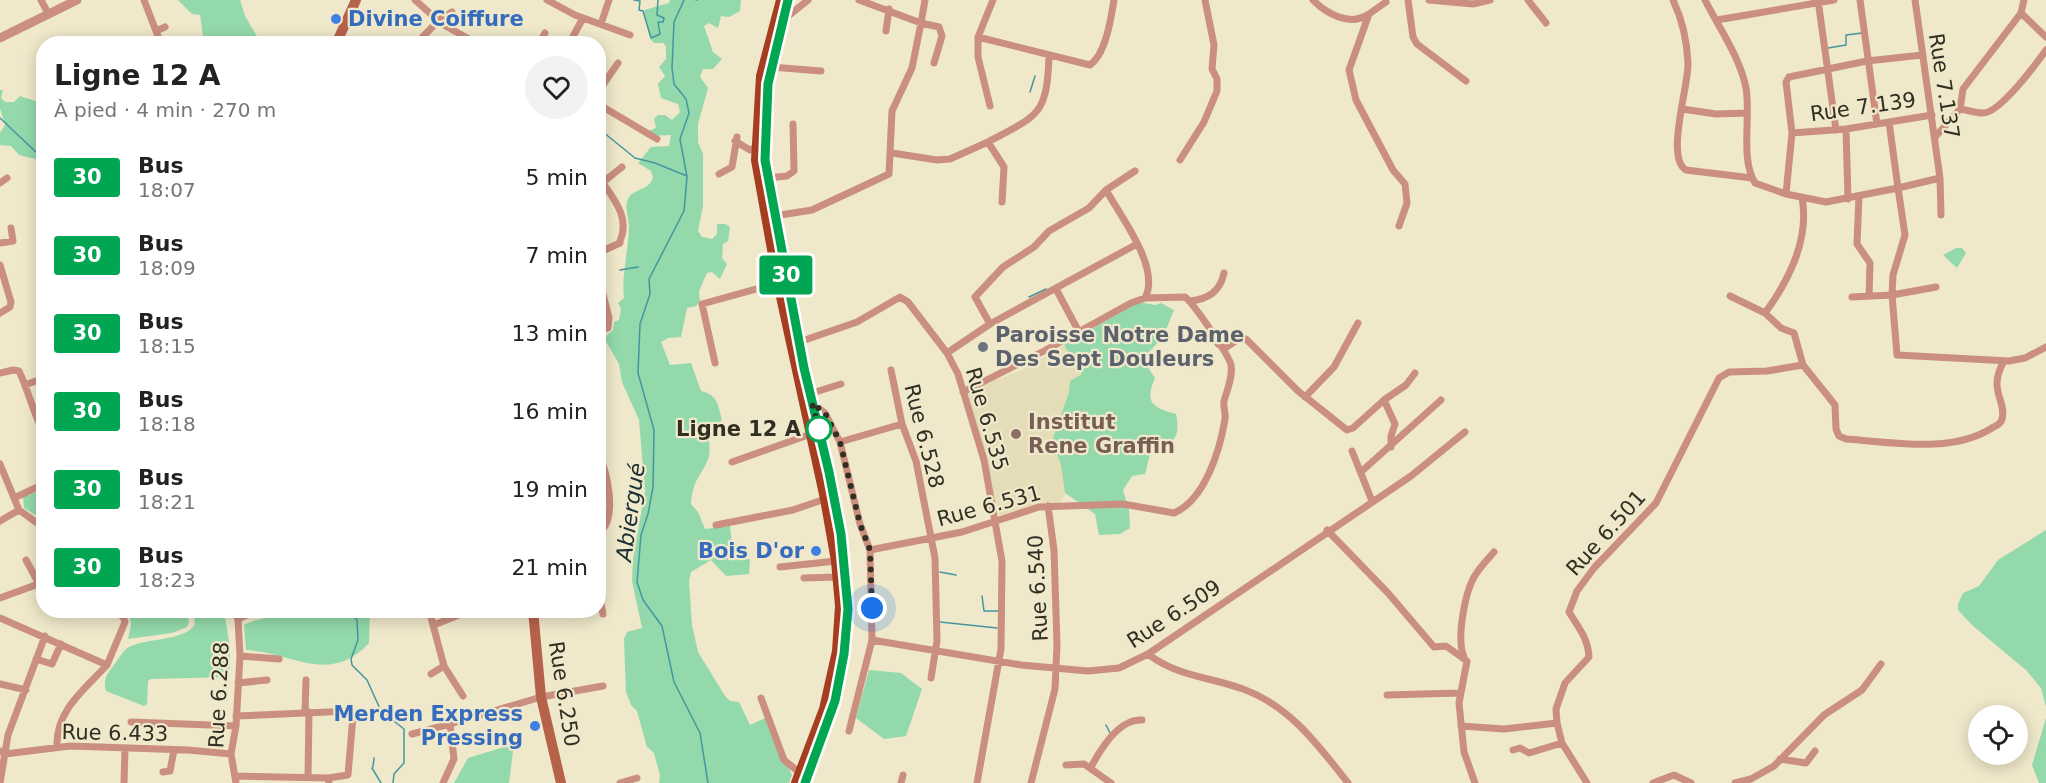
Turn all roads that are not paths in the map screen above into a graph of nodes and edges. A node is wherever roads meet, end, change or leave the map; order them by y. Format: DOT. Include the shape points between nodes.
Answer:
graph roads {
  1 [pos="41,0"];
  2 [pos="77,0"];
  3 [pos="144,0"];
  4 [pos="356,0"];
  5 [pos="415,0"];
  6 [pos="547,0"];
  7 [pos="609,0"];
  8 [pos="781,0"];
  9 [pos="788,0"];
  10 [pos="808,0"];
  11 [pos="859,0"];
  12 [pos="925,0"];
  13 [pos="993,0"];
  14 [pos="1114,0"];
  15 [pos="1205,0"];
  16 [pos="1312,0"];
  17 [pos="1408,0"];
  18 [pos="1430,0"];
  19 [pos="1490,0"];
  20 [pos="1528,0"];
  21 [pos="1685,0"];
  22 [pos="1705,0"];
  23 [pos="1776,0"];
  24 [pos="1833,0"];
  25 [pos="1860,0"];
  26 [pos="1915,0"];
  27 [pos="2024,0"];
  28 [pos="1387,1"];
  29 [pos="1818,1"];
  30 [pos="1674,2"];
  31 [pos="889,9"];
  32 [pos="1777,9"];
  33 [pos="452,12"];
  34 [pos="2021,13"];
  35 [pos="1369,14"];
  36 [pos="49,15"];
  37 [pos="583,18"];
  38 [pos="1717,20"];
  39 [pos="438,21"];
  40 [pos="782,21"];
  41 [pos="921,23"];
  42 [pos="1546,23"];
  43 [pos="601,24"];
  44 [pos="165,27"];
  45 [pos="156,31"];
  46 [pos="886,31"];
  47 [pos="545,33"];
  48 [pos="630,35"];
  49 [pos="1,36"];
  50 [pos="158,36"];
  51 [pos="339,36"];
  52 [pos="424,36"];
  53 [pos="464,36"];
  54 [pos="543,36"];
  55 [pos="573,36"];
  56 [pos="978,37"];
  57 [pos="2046,37"];
  58 [pos="2046,50"];
  59 [pos="1922,55"];
  60 [pos="1050,56"];
  61 [pos="1867,61"];
  62 [pos="618,63"];
  63 [pos="934,63"];
  64 [pos="771,67"];
  65 [pos="1828,68"];
  66 [pos="821,70"];
  67 [pos="606,80"];
  68 [pos="1466,81"];
  69 [pos="990,106"];
  70 [pos="606,109"];
  71 [pos="1682,109"];
  72 [pos="1960,109"];
  73 [pos="1747,113"];
  74 [pos="1932,115"];
  75 [pos="1889,122"];
  76 [pos="793,124"];
  77 [pos="1876,124"];
  78 [pos="1846,129"];
  79 [pos="1836,130"];
  80 [pos="1792,133"];
  81 [pos="1936,136"];
  82 [pos="657,140"];
  83 [pos="988,142"];
  84 [pos="755,148"];
  85 [pos="892,153"];
  86 [pos="1180,160"];
  87 [pos="622,167"];
  88 [pos="1135,171"];
  89 [pos="719,174"];
  90 [pos="606,176"];
  91 [pos="7,178"];
  92 [pos="766,178"];
  93 [pos="1752,178"];
  94 [pos="1940,178"];
  95 [pos="0,183"];
  96 [pos="606,188"];
  97 [pos="1898,188"];
  98 [pos="1106,190"];
  99 [pos="1786,194"];
  100 [pos="1859,196"];
  101 [pos="1802,198"];
  102 [pos="1848,199"];
  103 [pos="1002,202"];
  104 [pos="1941,215"];
  105 [pos="774,216"];
  106 [pos="1399,226"];
  107 [pos="11,228"];
  108 [pos="0,243"];
  109 [pos="1137,244"];
  110 [pos="606,250"];
  111 [pos="0,265"];
  112 [pos="1224,273"];
  113 [pos="778,283"];
  114 [pos="1936,287"];
  115 [pos="1056,289"];
  116 [pos="1892,295"];
  117 [pos="1730,296"];
  118 [pos="1869,296"];
  119 [pos="1852,297"];
  120 [pos="1145,298"];
  121 [pos="1190,301"];
  122 [pos="606,306"];
  123 [pos="0,313"];
  124 [pos="1765,313"];
  125 [pos="1358,323"];
  126 [pos="990,324"];
  127 [pos="606,329"];
  128 [pos="1079,332"];
  129 [pos="799,342"];
  130 [pos="1218,344"];
  131 [pos="2046,346"];
  132 [pos="947,353"];
  133 [pos="2004,361"];
  134 [pos="715,363"];
  135 [pos="1803,365"];
  136 [pos="891,370"];
  137 [pos="0,373"];
  138 [pos="1415,373"];
  139 [pos="36,381"];
  140 [pos="841,384"];
  141 [pos="25,385"];
  142 [pos="963,392"];
  143 [pos="1305,397"];
  144 [pos="808,400"];
  145 [pos="1384,400"];
  146 [pos="1441,400"];
  147 [pos="36,418"];
  148 [pos="902,424"];
  149 [pos="1465,432"];
  150 [pos="811,434"];
  151 [pos="840,442"];
  152 [pos="1391,447"];
  153 [pos="1352,452"];
  154 [pos="732,462"];
  155 [pos="0,464"];
  156 [pos="1362,471"];
  157 [pos="606,473"];
  158 [pos="36,488"];
  159 [pos="14,498"];
  160 [pos="825,499"];
  161 [pos="1372,501"];
  162 [pos="1048,506"];
  163 [pos="19,510"];
  164 [pos="995,520"];
  165 [pos="0,521"];
  166 [pos="36,522"];
  167 [pos="606,524"];
  168 [pos="716,525"];
  169 [pos="1328,530"];
  170 [pos="931,538"];
  171 [pos="870,550"];
  172 [pos="1494,552"];
  173 [pos="26,560"];
  174 [pos="837,561"];
  175 [pos="780,567"];
  176 [pos="36,575"];
  177 [pos="838,577"];
  178 [pos="804,578"];
  179 [pos="36,585"];
  180 [pos="0,598"];
  181 [pos="0,618"];
  182 [pos="123,618"];
  183 [pos="432,618"];
  184 [pos="451,618"];
  185 [pos="534,618"];
  186 [pos="238,619"];
  187 [pos="434,625"];
  188 [pos="45,636"];
  189 [pos="872,640"];
  190 [pos="61,644"];
  191 [pos="936,652"];
  192 [pos="1148,654"];
  193 [pos="240,656"];
  194 [pos="1464,657"];
  195 [pos="36,659"];
  196 [pos="279,659"];
  197 [pos="999,661"];
  198 [pos="1881,664"];
  199 [pos="107,665"];
  200 [pos="444,666"];
  201 [pos="1055,669"];
  202 [pos="431,674"];
  203 [pos="931,678"];
  204 [pos="267,680"];
  205 [pos="306,680"];
  206 [pos="238,683"];
  207 [pos="0,684"];
  208 [pos="603,686"];
  209 [pos="26,690"];
  210 [pos="1459,693"];
  211 [pos="1387,695"];
  212 [pos="463,696"];
  213 [pos="541,697"];
  214 [pos="761,698"];
  215 [pos="307,712"];
  216 [pos="236,716"];
  217 [pos="1142,720"];
  218 [pos="131,722"];
  219 [pos="1557,723"];
  220 [pos="450,724"];
  221 [pos="236,726"];
  222 [pos="1461,726"];
  223 [pos="849,731"];
  224 [pos="412,734"];
  225 [pos="1562,743"];
  226 [pos="57,747"];
  227 [pos="125,748"];
  228 [pos="174,750"];
  229 [pos="1513,750"];
  230 [pos="1815,751"];
  231 [pos="4,752"];
  232 [pos="231,754"];
  233 [pos="1780,759"];
  234 [pos="1066,765"];
  235 [pos="1090,767"];
  236 [pos="162,772"];
  237 [pos="903,775"];
  238 [pos="308,777"];
  239 [pos="236,780"];
  240 [pos="288,780"];
  241 [pos="329,780"];
  242 [pos="632,780"];
  243 [pos="800,780"];
  244 [pos="2,783"];
  245 [pos="124,783"];
  246 [pos="443,783"];
  247 [pos="561,783"];
  248 [pos="620,783"];
  249 [pos="901,783"];
  250 [pos="977,783"];
  251 [pos="1031,783"];
  252 [pos="1111,783"];
  253 [pos="1348,783"];
  254 [pos="1475,783"];
  255 [pos="1587,783"];
  256 [pos="1653,783"];
  257 [pos="1691,783"];
  258 [pos="1735,783"];
  1 -- 36 [label="street"];
  2 -- 36 [label="street"];
  3 -- 45 [label="street"];
  4 -- 51 [label="main road"];
  5 -- 39 [label="street"];
  6 -- 37 [label="street"];
  7 -- 43 [label="street"];
  8 -- 84 [label="main road" via="761,76"];
  9 -- 40 [label="main road"];
  10 -- 40 [label="street"];
  11 -- 31 [label="street"];
  12 -- 41 [label="street"];
  13 -- 56 [label="street"];
  14 -- 60 [label="street" via="1110,28 1094,63 1085,65"];
  15 -- 86 [label="street" via="1214,45 1212,69 1217,91 1204,122"];
  16 -- 35 [label="street" via="1340,19 1362,19"];
  17 -- 68 [label="street" via="1417,44"];
  18 -- 19 [label="street" via="1473,4"];
  20 -- 42 [label="street"];
  21 -- 30 [label="street"];
  22 -- 38 [label="street"];
  23 -- 32 [label="street"];
  24 -- 29 [label="street"];
  25 -- 61 [label="street"];
  26 -- 59 [label="street, Rue 7.137"];
  27 -- 34 [label="street"];
  28 -- 35 [label="street"];
  29 -- 32 [label="street"];
  29 -- 65 [label="street"];
  30 -- 71 [label="street" via="1688,63"];
  31 -- 41 [label="street"];
  31 -- 46 [label="street"];
  32 -- 38 [label="street"];
  33 -- 39 [label="street"];
  34 -- 57 [label="street"];
  34 -- 72 [label="street" via="1962,89"];
  35 -- 106 [label="street" via="1349,70 1356,100 1393,170 1405,184 1407,203"];
  36 -- 49 [label="street"];
  37 -- 43 [label="street"];
  37 -- 55 [label="street"];
  38 -- 73 [label="street" via="1741,70"];
  39 -- 52 [label="street"];
  39 -- 53 [label="street"];
  40 -- 64 [label="main road"];
  41 -- 63 [label="street" via="941,31"];
  41 -- 85 [label="street" via="912,68 892,111"];
  43 -- 48 [label="street"];
  44 -- 45 [label="street"];
  45 -- 50 [label="street"];
  47 -- 54 [label="street"];
  56 -- 60 [label="street"];
  56 -- 69 [label="street" via="978,57"];
  58 -- 72 [label="street" via="2012,92 1992,109 1981,113"];
  59 -- 61 [label="street, Rue 7.139"];
  59 -- 74 [label="street, Rue 7.137"];
  60 -- 83 [label="street" via="1047,91 1037,114"];
  61 -- 65 [label="street, Rue 7.139"];
  61 -- 77 [label="street"];
  62 -- 67 [label="street"];
  64 -- 66 [label="street"];
  64 -- 92 [label="main road" via="765,103"];
  65 -- 79 [label="street"];
  65 -- 80 [label="street, Rue 7.139" via="1787,79"];
  70 -- 82 [label="street"];
  71 -- 73 [label="street"];
  71 -- 93 [label="street" via="1677,135 1682,168"];
  72 -- 81 [label="street"];
  73 -- 93 [label="street" via="1748,167"];
  74 -- 75 [label="street, Rue 7.139"];
  74 -- 81 [label="street, Rue 7.137"];
  75 -- 77 [label="street, Rue 7.139"];
  75 -- 97 [label="street"];
  76 -- 92 [label="street" via="794,171 787,176"];
  77 -- 78 [label="street, Rue 7.139"];
  78 -- 79 [label="street, Rue 7.139"];
  78 -- 102 [label="street"];
  79 -- 80 [label="street, Rue 7.139"];
  80 -- 99 [label="street"];
  81 -- 94 [label="street, Rue 7.137"];
  83 -- 85 [label="street" via="950,159"];
  83 -- 103 [label="street" via="1004,167"];
  84 -- 89 [label="street" via="750,150 736,139 732,167"];
  84 -- 113 [label="main road" via="759,190"];
  85 -- 105 [label="street" via="885,178 812,210"];
  87 -- 90 [label="street"];
  88 -- 98 [label="street"];
  91 -- 95 [label="street"];
  92 -- 105 [label="main road"];
  93 -- 99 [label="street" via="1763,188"];
  94 -- 97 [label="street"];
  94 -- 104 [label="street, Rue 7.137"];
  96 -- 110 [label="street" via="621,212 623,233 621,243"];
  97 -- 100 [label="street"];
  97 -- 116 [label="street" via="1905,235 1893,275"];
  98 -- 109 [label="street"];
  98 -- 126 [label="street" via="1089,208 1049,231 976,292 976,301"];
  99 -- 101 [label="street"];
  100 -- 102 [label="street"];
  100 -- 118 [label="street" via="1857,243 1870,264"];
  101 -- 102 [label="street" via="1826,202"];
  101 -- 124 [label="street" via="1796,260 1785,286"];
  105 -- 129 [label="main road"];
  107 -- 108 [label="street" via="13,242"];
  109 -- 115 [label="street, Rue 6.535"];
  109 -- 120 [label="street" via="1149,283"];
  111 -- 123 [label="street" via="11,302"];
  112 -- 121 [label="street" via="1215,292"];
  113 -- 134 [label="street" via="702,304"];
  113 -- 144 [label="main road"];
  114 -- 116 [label="street"];
  115 -- 126 [label="street, Rue 6.535"];
  115 -- 128 [label="street"];
  116 -- 118 [label="street"];
  116 -- 133 [label="street" via="1895,351 1900,357"];
  117 -- 124 [label="street"];
  118 -- 119 [label="street"];
  120 -- 121 [label="street" via="1185,297"];
  120 -- 128 [label="street"];
  121 -- 130 [label="street, Rue 6.531"];
  122 -- 127 [label="street"];
  124 -- 135 [label="street" via="1781,328 1794,333"];
  125 -- 143 [label="street" via="1334,367"];
  126 -- 132 [label="street, Rue 6.535"];
  128 -- 142 [label="street"];
  129 -- 132 [label="street" via="857,322 900,297"];
  129 -- 144 [label="main road"];
  130 -- 143 [label="street" via="1225,348 1246,339"];
  130 -- 162 [label="street, Rue 6.531" via="1231,364 1224,403 1226,418 1218,451 1199,490 1181,510 1164,513 1123,504"];
  131 -- 133 [label="street" via="2025,358"];
  132 -- 142 [label="street, Rue 6.535"];
  133 -- 135 [label="street" via="1996,390 2003,417 2000,423 1964,441 1940,443 1839,436 1835,405"];
  135 -- 219 [label="street, Rue 6.501" via="1729,372 1719,378 1656,503 1594,568 1569,605 1589,657 1561,690"];
  136 -- 148 [label="street, Rue 6.528"];
  137 -- 141 [label="street" via="16,370"];
  138 -- 145 [label="street"];
  139 -- 141 [label="street"];
  140 -- 144 [label="street"];
  141 -- 147 [label="street"];
  142 -- 164 [label="street, Rue 6.535" via="984,460"];
  143 -- 145 [label="street" via="1347,430"];
  144 -- 150 [label="main road"];
  144 -- 151 [label="street" via="825,413"];
  144 -- 243 [label="main road" via="841,534 848,609 835,701"];
  145 -- 152 [label="street" via="1395,424"];
  146 -- 152 [label="street"];
  148 -- 151 [label="street"];
  148 -- 170 [label="street, Rue 6.528" via="916,461"];
  149 -- 161 [label="street, Rue 6.509" via="1411,476"];
  150 -- 154 [label="street"];
  150 -- 160 [label="main road"];
  151 -- 171 [label="street"];
  152 -- 156 [label="street"];
  153 -- 156 [label="street"];
  155 -- 159 [label="street"];
  156 -- 161 [label="street"];
  157 -- 167 [label="street"];
  158 -- 159 [label="street"];
  159 -- 163 [label="street"];
  160 -- 168 [label="street" via="793,510"];
  160 -- 174 [label="main road"];
  161 -- 169 [label="street, Rue 6.509"];
  162 -- 164 [label="street, Rue 6.531"];
  162 -- 201 [label="street, Rue 6.540" via="1054,549"];
  163 -- 165 [label="street"];
  163 -- 166 [label="street"];
  164 -- 170 [label="street, Rue 6.531"];
  164 -- 197 [label="street, Rue 6.535" via="1002,578"];
  169 -- 192 [label="street, Rue 6.509"];
  169 -- 194 [label="street" via="1434,647 1446,646"];
  170 -- 171 [label="street, Rue 6.531"];
  170 -- 191 [label="street, Rue 6.528" via="936,570"];
  171 -- 189 [label="street"];
  172 -- 194 [label="street" via="1474,576 1459,646"];
  173 -- 176 [label="street"];
  174 -- 175 [label="street"];
  174 -- 177 [label="main road"];
  177 -- 178 [label="street"];
  177 -- 243 [label="main road" via="837,651 824,709"];
  179 -- 180 [label="street"];
  181 -- 188 [label="street"];
  182 -- 199 [label="street"];
  183 -- 187 [label="street"];
  184 -- 187 [label="street"];
  185 -- 213 [label="main road, Rue 6.250"];
  186 -- 193 [label="street, Rue 6.288"];
  187 -- 200 [label="street"];
  188 -- 190 [label="street"];
  188 -- 195 [label="street"];
  189 -- 191 [label="street, Rue 6.509"];
  189 -- 223 [label="street"];
  190 -- 195 [label="street" via="52,664"];
  190 -- 199 [label="street"];
  191 -- 197 [label="street, Rue 6.509"];
  191 -- 203 [label="street, Rue 6.528"];
  192 -- 201 [label="street, Rue 6.509" via="1109,670"];
  192 -- 253 [label="street" via="1168,668 1245,690 1281,708 1300,724"];
  193 -- 196 [label="street"];
  193 -- 206 [label="street, Rue 6.288"];
  194 -- 210 [label="street" via="1467,666"];
  195 -- 209 [label="street"];
  197 -- 201 [label="street, Rue 6.509"];
  197 -- 250 [label="street, Rue 6.535"];
  198 -- 233 [label="street" via="1862,690 1824,715"];
  199 -- 226 [label="street" via="72,700 59,728"];
  200 -- 202 [label="street"];
  200 -- 212 [label="street"];
  201 -- 251 [label="street, Rue 6.540" via="1053,708"];
  204 -- 206 [label="street"];
  205 -- 215 [label="street"];
  206 -- 216 [label="street, Rue 6.288"];
  207 -- 209 [label="street"];
  208 -- 213 [label="street"];
  209 -- 231 [label="street"];
  210 -- 211 [label="street"];
  210 -- 222 [label="street"];
  213 -- 220 [label="street"];
  213 -- 247 [label="main road, Rue 6.250"];
  214 -- 243 [label="street" via="784,760"];
  215 -- 216 [label="street"];
  215 -- 238 [label="street"];
  215 -- 241 [label="street" via="351,711 353,716 348,775"];
  216 -- 221 [label="street, Rue 6.288"];
  217 -- 235 [label="street" via="1122,727 1100,749"];
  218 -- 221 [label="street"];
  219 -- 222 [label="street" via="1504,729"];
  219 -- 225 [label="street, Rue 6.501"];
  220 -- 224 [label="street"];
  220 -- 246 [label="street" via="454,759"];
  221 -- 232 [label="street, Rue 6.288"];
  222 -- 254 [label="street" via="1464,752"];
  225 -- 229 [label="street" via="1529,753 1520,748"];
  225 -- 255 [label="street, Rue 6.501"];
  226 -- 227 [label="street, Rue 6.433"];
  226 -- 231 [label="street, Rue 6.433"];
  227 -- 228 [label="street, Rue 6.433"];
  227 -- 245 [label="street"];
  228 -- 232 [label="street, Rue 6.433"];
  228 -- 236 [label="street" via="170,771"];
  230 -- 233 [label="street" via="1806,763"];
  231 -- 244 [label="street"];
  232 -- 239 [label="street, Rue 6.288"];
  233 -- 258 [label="street" via="1751,779"];
  234 -- 235 [label="street"];
  235 -- 252 [label="street"];
  237 -- 249 [label="street"];
  238 -- 240 [label="street"];
  238 -- 241 [label="street"];
  239 -- 240 [label="street"];
  242 -- 248 [label="street"];
  256 -- 257 [label="street" via="1674,775"];
}
